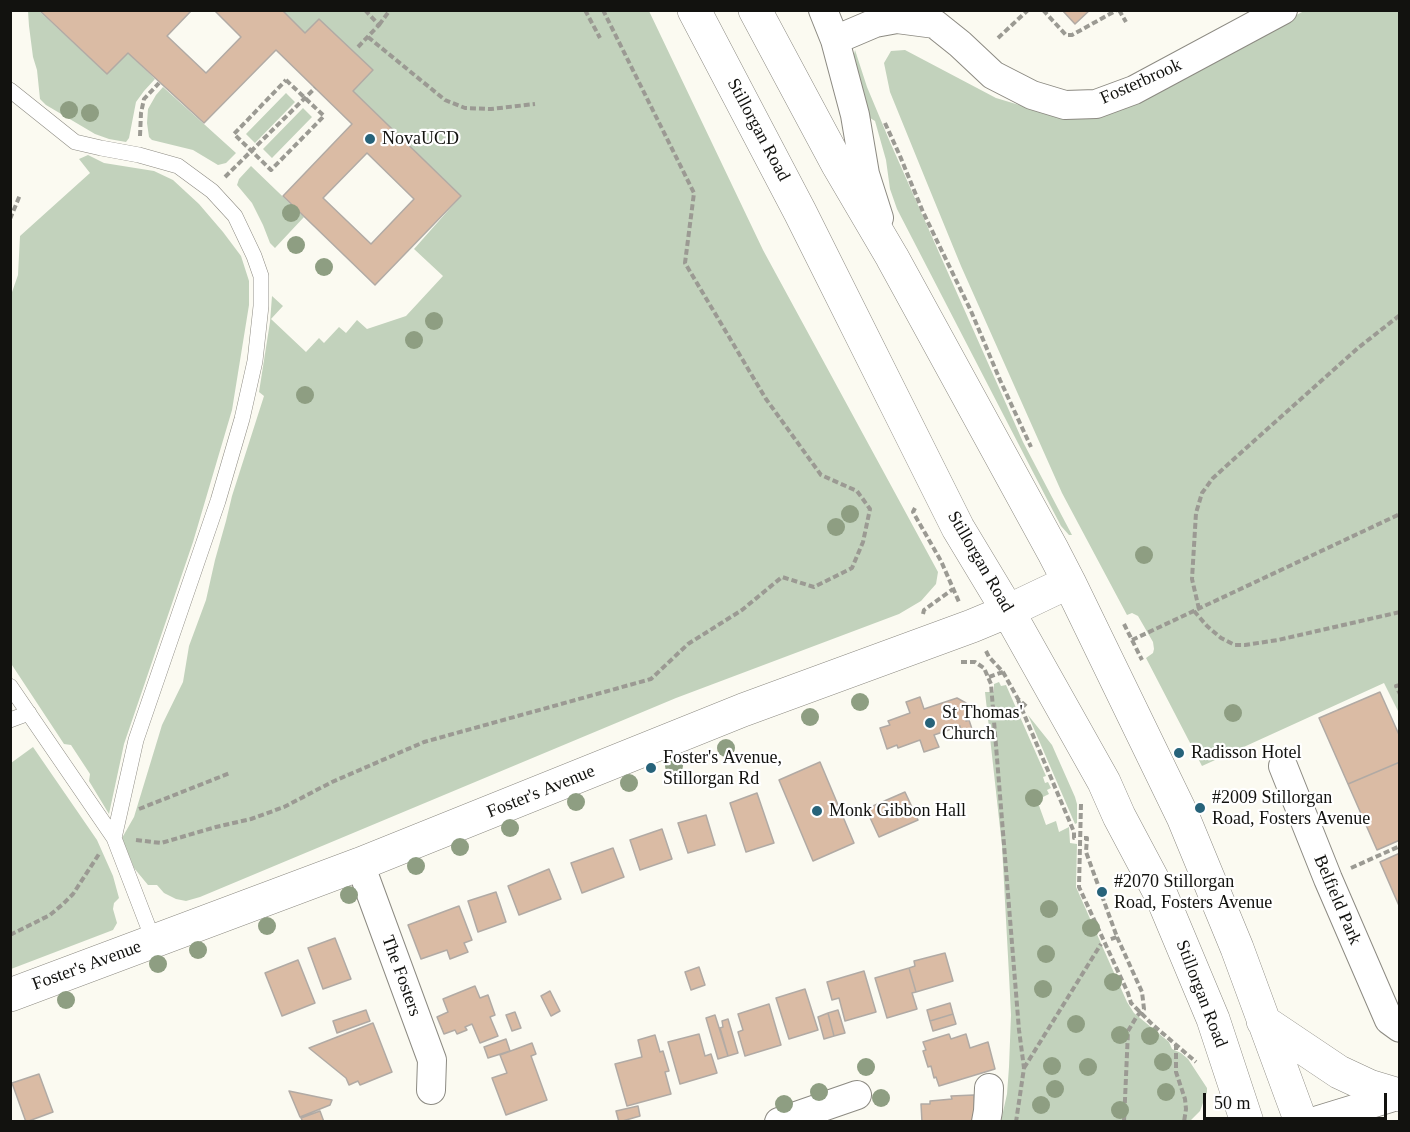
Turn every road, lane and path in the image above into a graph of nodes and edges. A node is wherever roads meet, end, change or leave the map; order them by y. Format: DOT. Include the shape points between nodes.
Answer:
graph roads {
  1 [pos="365,10"];
  2 [pos="390,10"];
  3 [pos="585,10"];
  4 [pos="603,10"];
  5 [pos="694,10"];
  6 [pos="755,10"];
  7 [pos="823,10"];
  8 [pos="1028,10"];
  9 [pos="1043,10"];
  10 [pos="1118,10"];
  11 [pos="1283,10"];
  12 [pos="1126,22"];
  13 [pos="379,25"];
  14 [pos="368,37"];
  15 [pos="600,38"];
  16 [pos="998,38"];
  17 [pos="835,40"];
  18 [pos="358,47"];
  19 [pos="159,83"];
  20 [pos="315,88"];
  21 [pos="10,90"];
  22 [pos="306,98"];
  23 [pos="535,104"];
  24 [pos="895,145"];
  25 [pos="252,151"];
  26 [pos="139,155"];
  27 [pos="212,191"];
  28 [pos="20,195"];
  29 [pos="10,219"];
  30 [pos="892,257"];
  31 [pos="1400,315"];
  32 [pos="1035,454"];
  33 [pos="916,505"];
  34 [pos="1400,514"];
  35 [pos="1069,582"];
  36 [pos="953,589"];
  37 [pos="957,597"];
  38 [pos="932,604"];
  39 [pos="1197,610"];
  40 [pos="1008,611"];
  41 [pos="1400,612"];
  42 [pos="1132,640"];
  43 [pos="989,657"];
  44 [pos="961,662"];
  45 [pos="1003,672"];
  46 [pos="989,677"];
  47 [pos="1400,685"];
  48 [pos="10,686"];
  49 [pos="1400,694"];
  50 [pos="1018,699"];
  51 [pos="29,713"];
  52 [pos="1032,714"];
  53 [pos="10,720"];
  54 [pos="1283,766"];
  55 [pos="231,773"];
  56 [pos="1081,802"];
  57 [pos="119,817"];
  58 [pos="114,838"];
  59 [pos="1076,838"];
  60 [pos="1084,838"];
  61 [pos="1400,846"];
  62 [pos="360,864"];
  63 [pos="1328,879"];
  64 [pos="10,935"];
  65 [pos="1118,937"];
  66 [pos="1108,940"];
  67 [pos="154,942"];
  68 [pos="1101,944"];
  69 [pos="10,995"];
  70 [pos="1140,1013"];
  71 [pos="1263,1021"];
  72 [pos="1400,1028"];
  73 [pos="1024,1068"];
  74 [pos="989,1088"];
  75 [pos="431,1090"];
  76 [pos="857,1095"];
  77 [pos="1399,1095"];
  78 [pos="779,1122"];
  79 [pos="986,1122"];
  80 [pos="1016,1122"];
  81 [pos="1124,1122"];
  82 [pos="1184,1122"];
  83 [pos="1247,1122"];
  84 [pos="1301,1122"];
  85 [pos="1312,1122"];
  1 -- 13 [label="path"];
  2 -- 13 [label="path"];
  3 -- 15 [label="path"];
  4 -- 58 [label="path" via="694,193 685,263 766,399 821,475 857,491 870,509 852,568 814,587 782,577 742,610 688,644 651,679 424,742 251,819 161,843"];
  5 -- 40 [label="main road, Stillorgan Road" via="958,528"];
  6 -- 30 [label="main road"];
  7 -- 17 [label="street"];
  8 -- 16 [label="path"];
  9 -- 10 [label="path" via="1066,35"];
  10 -- 12 [label="path"];
  11 -- 17 [label="street, Fosterbrook" via="1134,90 1096,104 1065,105 1032,95 993,75 934,24 897,19 875,23"];
  13 -- 14 [label="path"];
  14 -- 18 [label="path"];
  14 -- 23 [label="path" via="445,100 465,108"];
  17 -- 30 [label="street" via="855,115 865,174"];
  19 -- 26 [label="path" via="144,99"];
  20 -- 22 [label="path"];
  21 -- 26 [label="lane" via="75,142"];
  22 -- 25 [label="path"];
  22 -- 25 [label="path" via="286,80 234,134"];
  22 -- 25 [label="path" via="324,116 271,170"];
  24 -- 32 [label="path"];
  25 -- 27 [label="path"];
  26 -- 27 [label="lane" via="178,166"];
  27 -- 57 [label="lane" via="235,216 261,276 255,361 243,419 218,501 136,740"];
  28 -- 29 [label="path"];
  30 -- 35 [label="main road"];
  31 -- 39 [label="path" via="1265,431 1202,493 1196,513 1192,579"];
  33 -- 36 [label="path" via="913,512"];
  34 -- 39 [label="path"];
  35 -- 40 [label="main road, Foster's Avenue"];
  35 -- 71 [label="main road" via="1183,817"];
  36 -- 37 [label="path"];
  36 -- 38 [label="path"];
  39 -- 41 [label="path" via="1207,626 1235,645 1278,640"];
  39 -- 42 [label="path"];
  40 -- 62 [label="main road, Foster's Avenue" via="743,710"];
  40 -- 83 [label="main road, Stillorgan Road" via="1104,782 1162,897 1213,1019"];
  43 -- 45 [label="path"];
  44 -- 46 [label="path" via="975,662"];
  45 -- 46 [label="path"];
  45 -- 50 [label="path"];
  46 -- 73 [label="path"];
  47 -- 49 [label="path" via="1396,686"];
  48 -- 51 [label="lane"];
  50 -- 52 [label="path"];
  50 -- 59 [label="path"];
  51 -- 53 [label="lane"];
  51 -- 58 [label="lane"];
  54 -- 63 [label="street, Belfield Park"];
  55 -- 57 [label="path"];
  56 -- 70 [label="path" via="1079,887 1131,1003"];
  57 -- 58 [label="lane"];
  58 -- 64 [label="path" via="63,904"];
  58 -- 67 [label="lane"];
  60 -- 65 [label="path"];
  61 -- 63 [label="path"];
  62 -- 67 [label="main road, Foster's Avenue"];
  62 -- 75 [label="street, The Fosters" via="432,1060"];
  63 -- 72 [label="street, Belfield Park" via="1389,1020"];
  65 -- 66 [label="path"];
  65 -- 70 [label="path" via="1142,992 1144,1009"];
  67 -- 69 [label="main road, Foster's Avenue"];
  68 -- 73 [label="path"];
  70 -- 81 [label="path" via="1128,1031"];
  70 -- 82 [label="path" via="1176,1044 1176,1072 1185,1099"];
  71 -- 77 [label="main road" via="1339,1072"];
  71 -- 84 [label="main road"];
  73 -- 80 [label="path"];
  74 -- 79 [label="street"];
  76 -- 78 [label="street"];
  77 -- 85 [label="street"];
}
